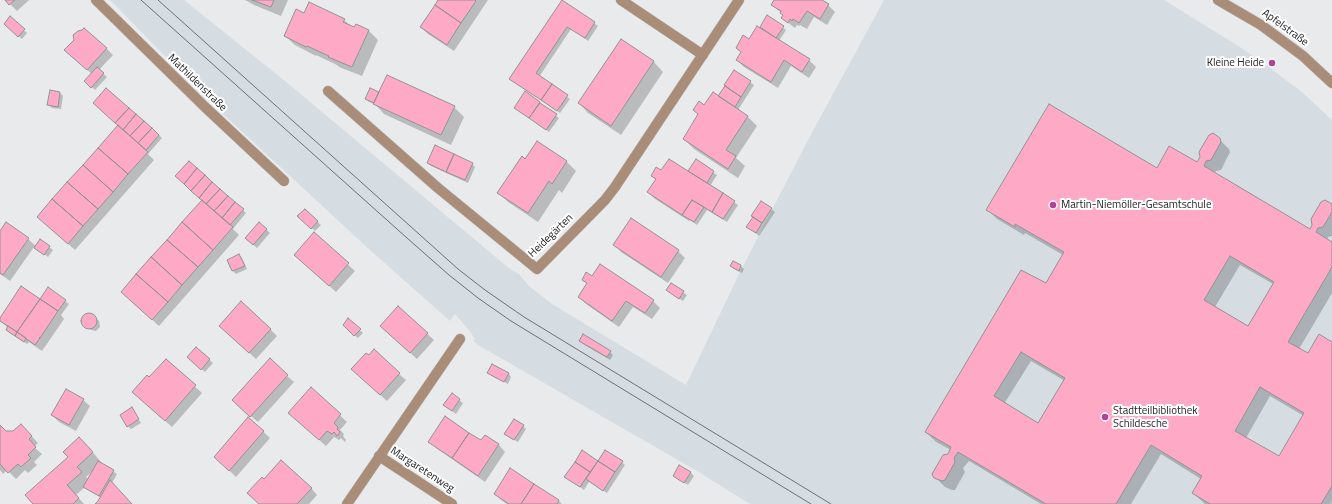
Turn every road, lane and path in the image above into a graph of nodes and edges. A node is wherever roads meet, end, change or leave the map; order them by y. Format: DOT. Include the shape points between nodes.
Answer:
graph roads {
  1 [pos="96,0"];
  2 [pos="621,0"];
  3 [pos="739,0"];
  4 [pos="1218,0"];
  5 [pos="703,55"];
  6 [pos="1332,83"];
  7 [pos="328,92"];
  8 [pos="284,181"];
  9 [pos="460,339"];
  10 [pos="379,456"];
  11 [pos="347,504"];
  12 [pos="452,504"];
  1 -- 8 [label="street, Mathildenstraße"];
  2 -- 5 [label="street"];
  3 -- 5 [label="street, Heidegärten"];
  4 -- 6 [label="street, Apfelstraße" via="1262,25 1303,56"];
  5 -- 7 [label="street, Heidegärten" via="605,200 537,269 455,203"];
  9 -- 10 [label="street"];
  10 -- 11 [label="street"];
  10 -- 12 [label="street, Margaretenweg"];
}
